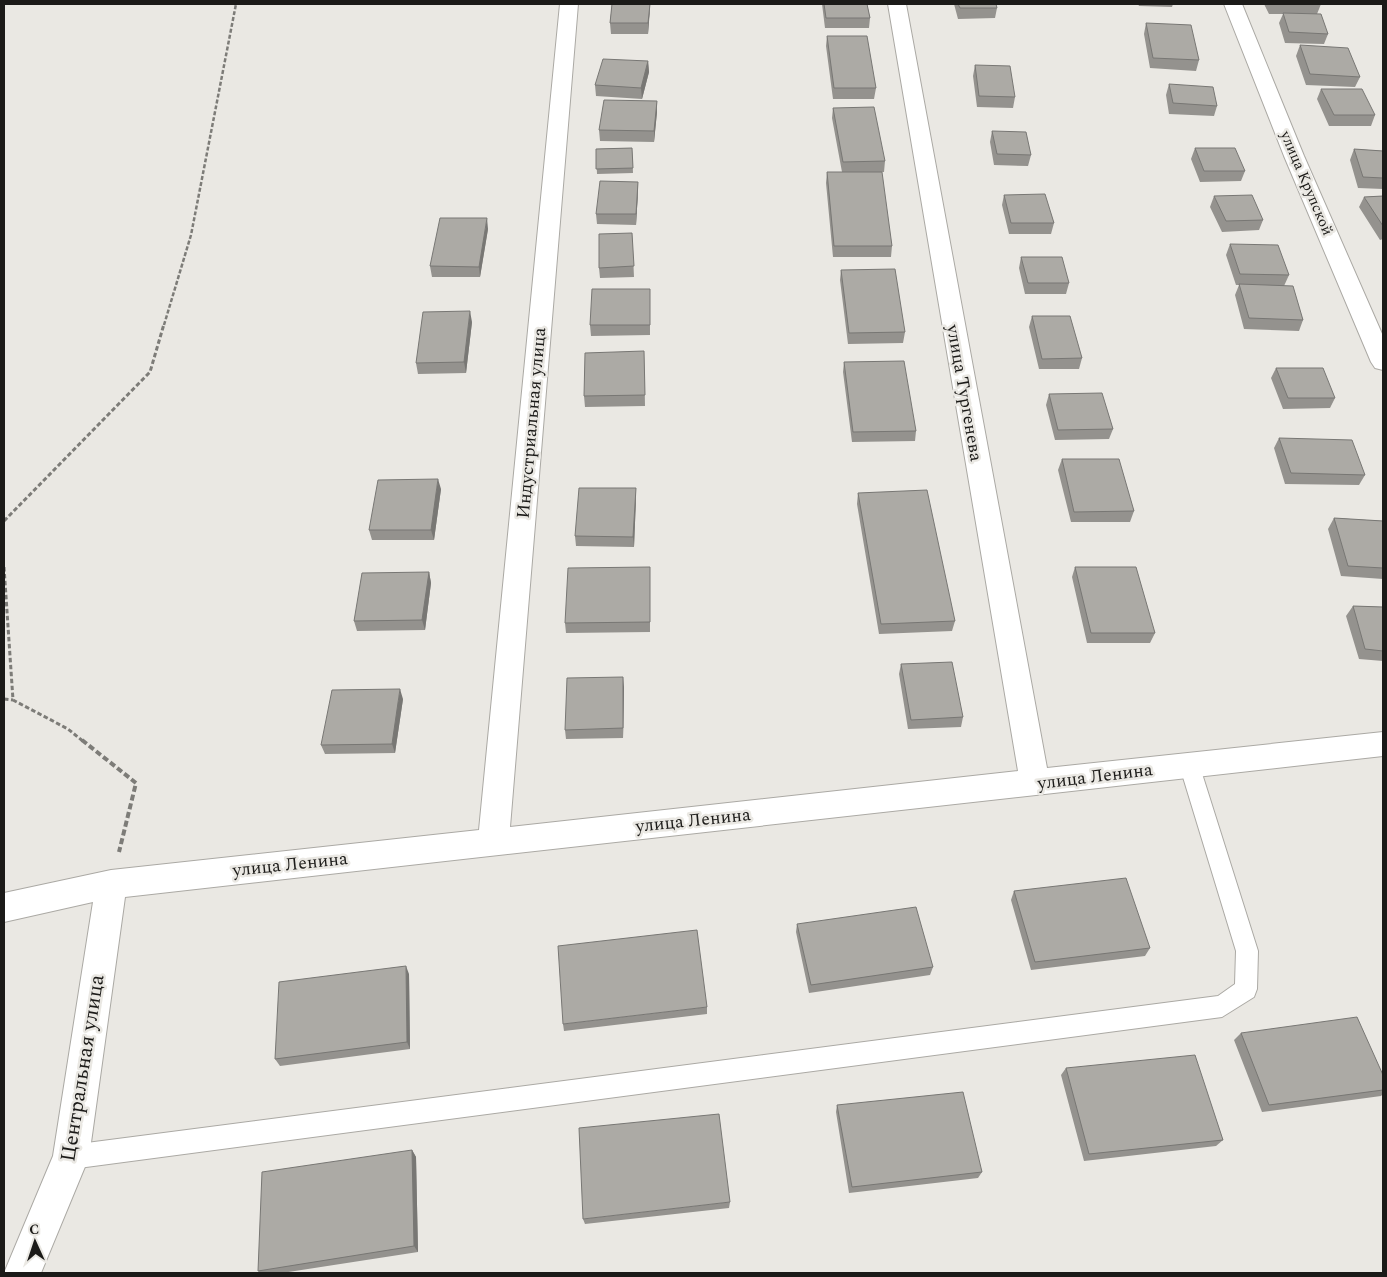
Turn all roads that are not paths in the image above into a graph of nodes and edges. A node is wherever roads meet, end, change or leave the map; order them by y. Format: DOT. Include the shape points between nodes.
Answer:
graph roads {
  1 [pos="569,4"];
  2 [pos="897,4"];
  3 [pos="1233,4"];
  4 [pos="1383,362"];
  5 [pos="1383,744"];
  6 [pos="1188,764"];
  7 [pos="1035,783"];
  8 [pos="493,841"];
  9 [pos="111,884"];
  10 [pos="4,907"];
  11 [pos="71,1157"];
  12 [pos="22,1273"];
  1 -- 8 [label="street, Индустриальная улица"];
  2 -- 7 [label="street, улица Тургенева"];
  3 -- 4 [label="street, улица Крупской"];
  5 -- 6 [label="street, улица Ленина"];
  6 -- 7 [label="street, улица Ленина"];
  6 -- 11 [label="lane" via="1247,950 1246,989 1222,1006"];
  7 -- 8 [label="street, улица Ленина"];
  8 -- 9 [label="street, улица Ленина"];
  9 -- 10 [label="street, улица Ленина"];
  9 -- 11 [label="street, Центральная улица"];
  11 -- 12 [label="street, Центральная улица"];
}
